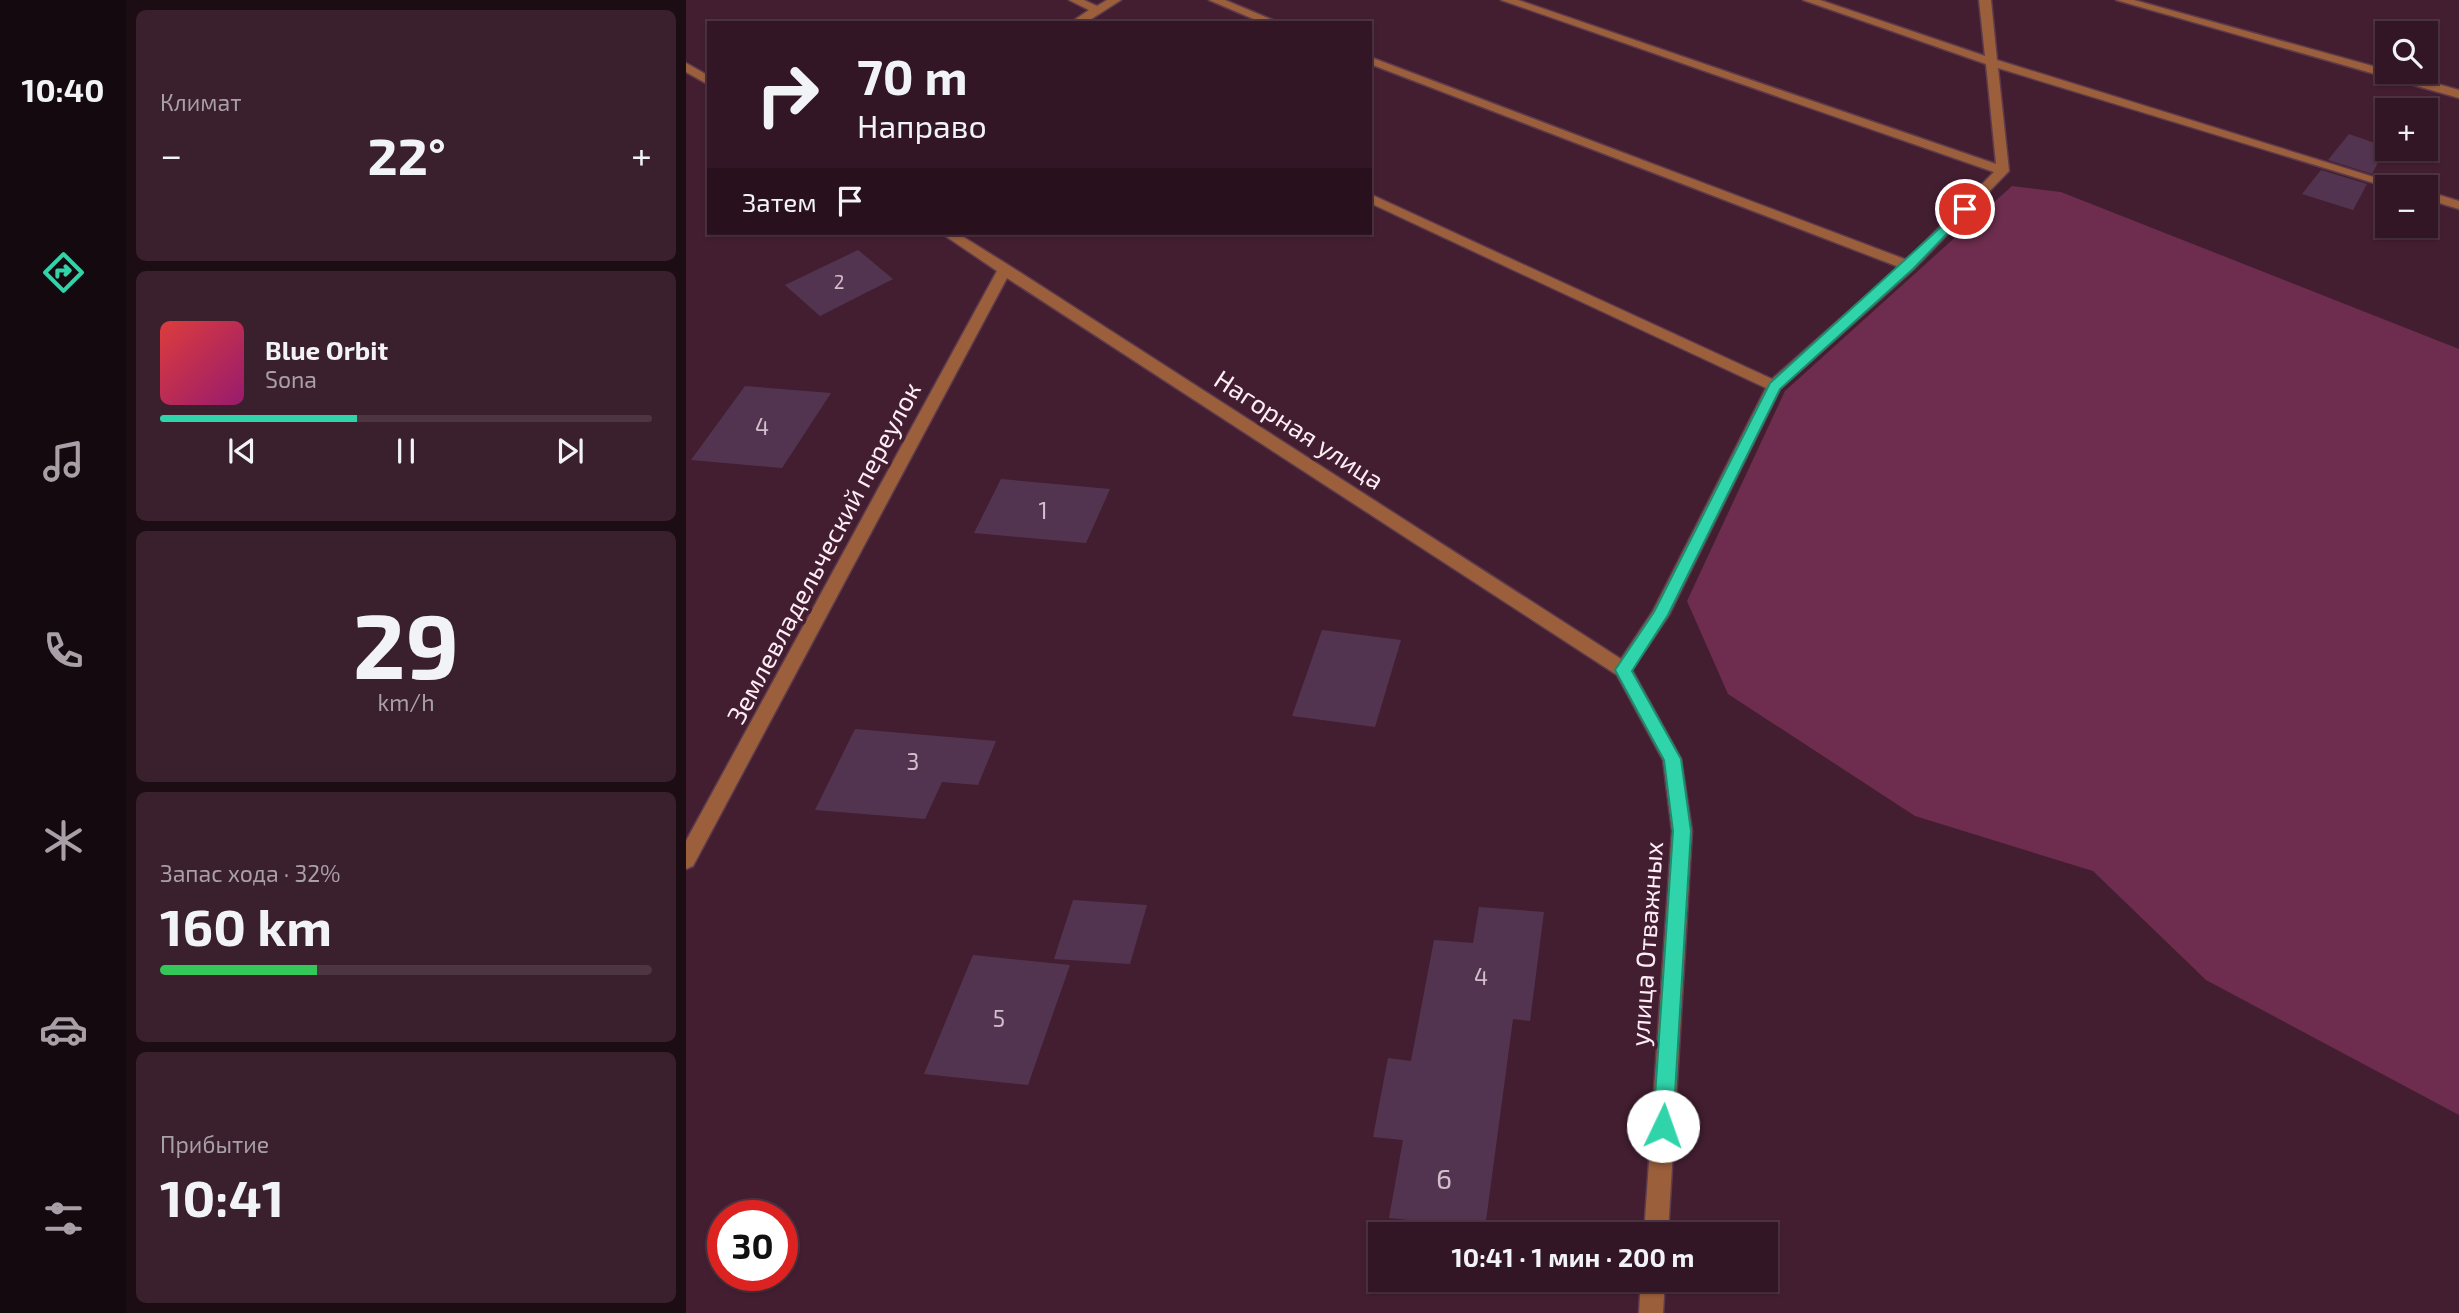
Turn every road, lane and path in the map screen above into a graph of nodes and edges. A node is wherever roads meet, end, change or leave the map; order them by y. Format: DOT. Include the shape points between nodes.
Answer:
graph roads {
  1 [pos="1075,0"];
  2 [pos="1115,0"];
  3 [pos="1215,0"];
  4 [pos="1507,0"];
  5 [pos="1809,0"];
  6 [pos="1985,0"];
  7 [pos="2122,0"];
  8 [pos="1098,10"];
  9 [pos="1079,21"];
  10 [pos="1269,21"];
  11 [pos="1372,61"];
  12 [pos="1992,62"];
  13 [pos="686,67"];
  14 [pos="707,80"];
  15 [pos="2459,94"];
  16 [pos="2003,171"];
  17 [pos="2375,179"];
  18 [pos="1372,199"];
  19 [pos="2438,199"];
  20 [pos="2459,205"];
  21 [pos="951,235"];
  22 [pos="1909,266"];
  23 [pos="1005,269"];
  24 [pos="1774,386"];
  25 [pos="1623,670"];
  26 [pos="686,860"];
  27 [pos="1657,1222"];
  28 [pos="1652,1292"];
  29 [pos="1651,1313"];
  1 -- 8 [label="street"];
  2 -- 8 [label="street"];
  3 -- 10 [label="street"];
  4 -- 16 [label="street"];
  5 -- 12 [label="street"];
  6 -- 12 [label="street"];
  7 -- 15 [label="street"];
  8 -- 9 [label="street"];
  11 -- 22 [label="street"];
  12 -- 16 [label="street"];
  12 -- 17 [label="street"];
  13 -- 14 [label="street"];
  16 -- 22 [label="street"];
  18 -- 24 [label="street"];
  19 -- 20 [label="street"];
  21 -- 23 [label="street, Нагорная улица"];
  22 -- 24 [label="street"];
  23 -- 25 [label="street, Нагорная улица"];
  23 -- 26 [label="street, Землевладельческий переулок"];
  24 -- 25 [label="street" via="1660,615"];
  25 -- 27 [label="street, улица Отважных" via="1672,759 1682,831"];
  28 -- 29 [label="street"];
}
